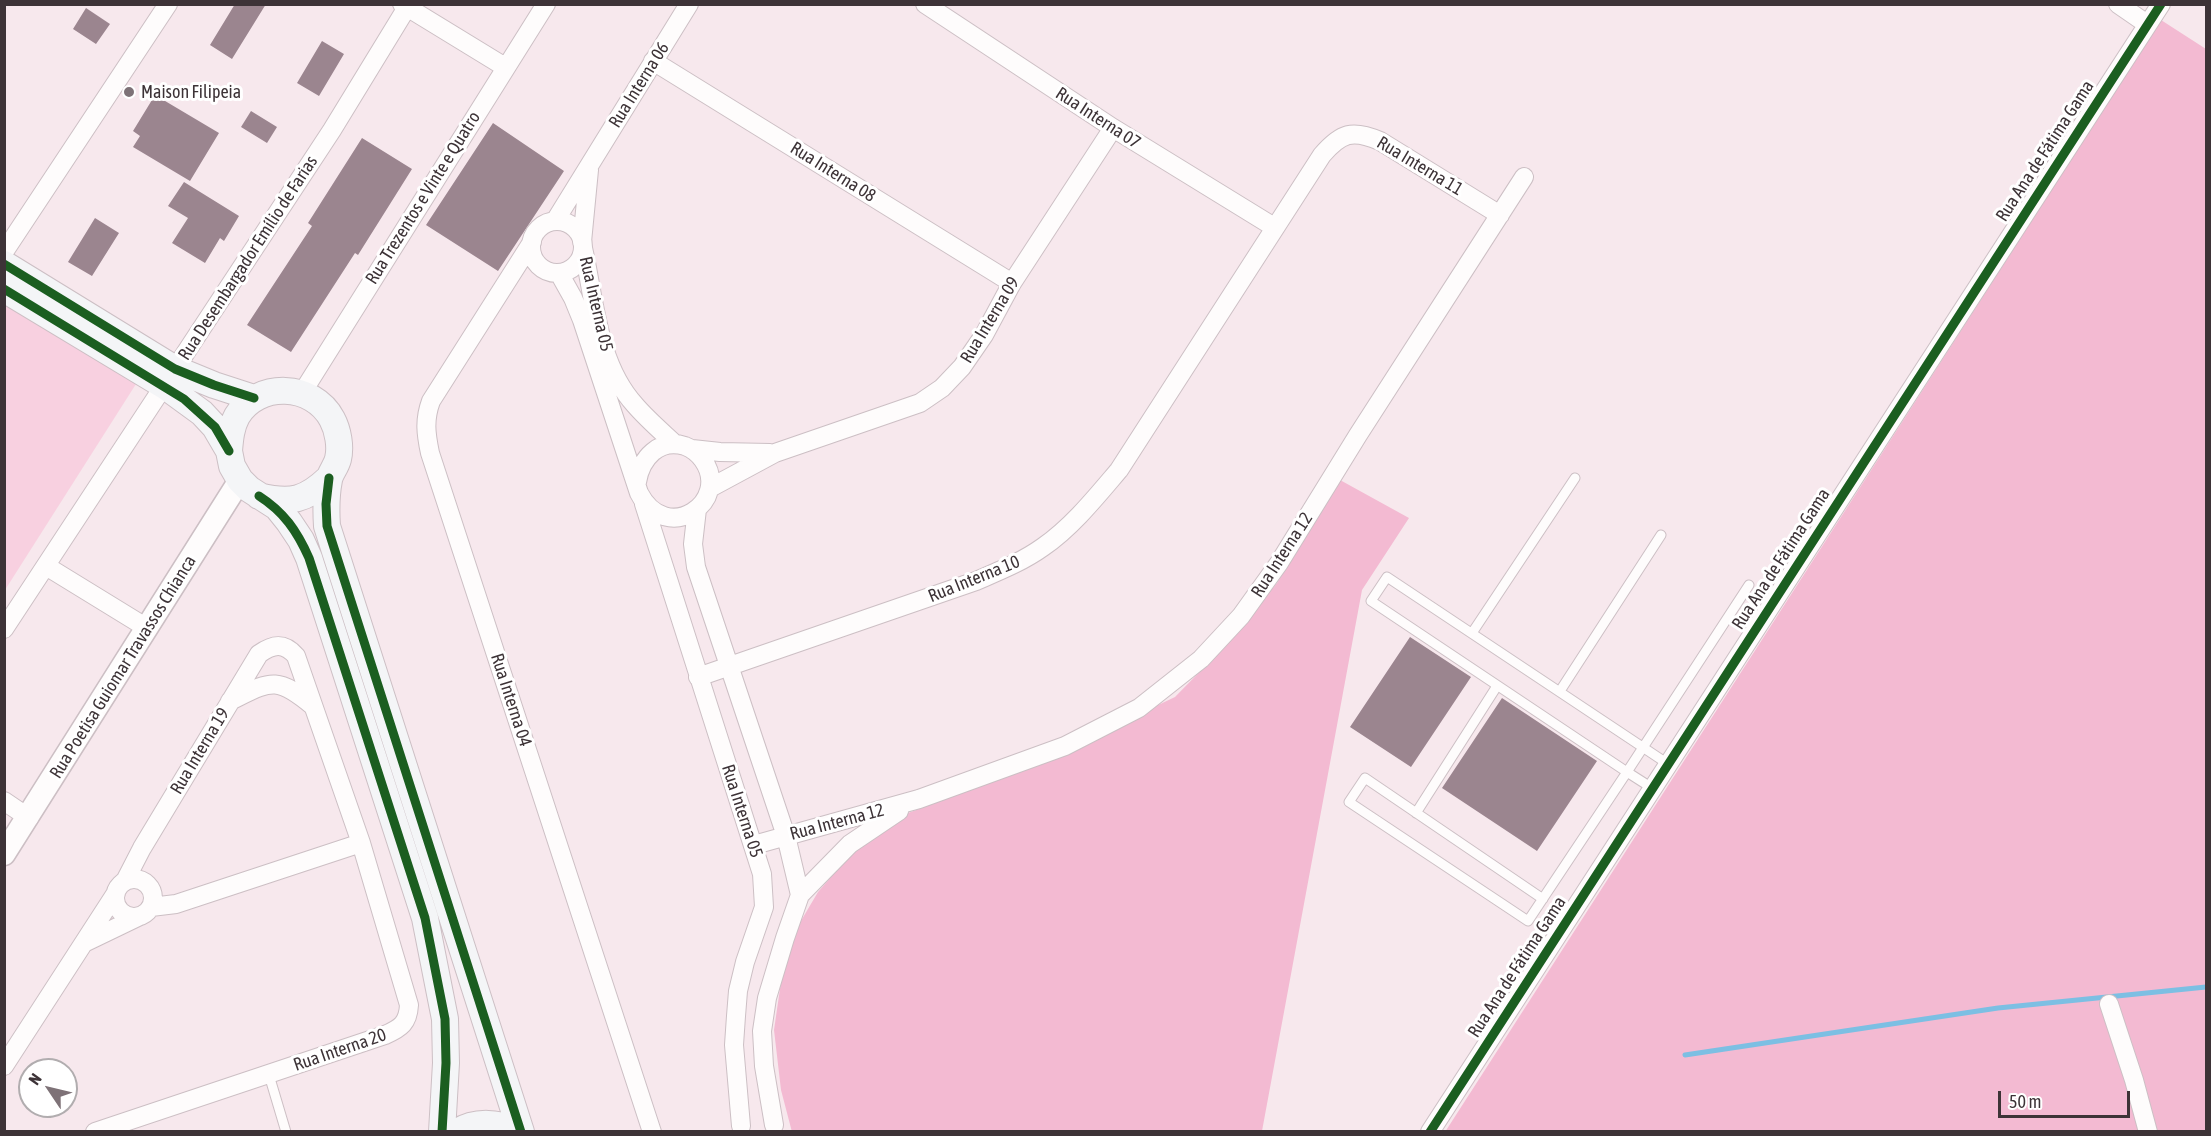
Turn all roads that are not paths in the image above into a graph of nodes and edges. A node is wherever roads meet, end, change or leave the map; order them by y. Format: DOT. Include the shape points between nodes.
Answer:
graph roads {
  1 [pos="168,4"];
  2 [pos="546,4"];
  3 [pos="689,4"];
  4 [pos="925,4"];
  5 [pos="2118,4"];
  6 [pos="2161,4"];
  7 [pos="406,5"];
  8 [pos="2147,24"];
  9 [pos="653,60"];
  10 [pos="505,67"];
  11 [pos="1113,128"];
  12 [pos="589,165"];
  13 [pos="1524,177"];
  14 [pos="1500,214"];
  15 [pos="555,221"];
  16 [pos="1274,227"];
  17 [pos="532,242"];
  18 [pos="583,245"];
  19 [pos="4,252"];
  20 [pos="4,264"];
  21 [pos="554,272"];
  22 [pos="507,283"];
  23 [pos="1012,283"];
  24 [pos="4,289"];
  25 [pos="170,378"];
  26 [pos="302,393"];
  27 [pos="254,398"];
  28 [pos="683,447"];
  29 [pos="229,451"];
  30 [pos="775,453"];
  31 [pos="329,478"];
  32 [pos="1575,478"];
  33 [pos="637,482"];
  34 [pos="250,488"];
  35 [pos="710,488"];
  36 [pos="644,504"];
  37 [pos="697,509"];
  38 [pos="1661,535"];
  39 [pos="46,566"];
  40 [pos="1749,585"];
  41 [pos="147,628"];
  42 [pos="4,629"];
  43 [pos="1472,633"];
  44 [pos="259,654"];
  45 [pos="728,666"];
  46 [pos="698,677"];
  47 [pos="1497,686"];
  48 [pos="1560,692"];
  49 [pos="230,701"];
  50 [pos="313,706"];
  51 [pos="1644,748"];
  52 [pos="1668,764"];
  53 [pos="1627,772"];
  54 [pos="1652,788"];
  55 [pos="919,799"];
  56 [pos="4,801"];
  57 [pos="1416,813"];
  58 [pos="28,818"];
  59 [pos="786,836"];
  60 [pos="361,843"];
  61 [pos="754,845"];
  62 [pos="142,848"];
  63 [pos="4,854"];
  64 [pos="120,887"];
  65 [pos="800,895"];
  66 [pos="147,899"];
  67 [pos="1543,899"];
  68 [pos="83,943"];
  69 [pos="2109,1004"];
  70 [pos="4,1066"];
  71 [pos="269,1075"];
  72 [pos="777,1128"];
  73 [pos="738,1129"];
  74 [pos="95,1131"];
  75 [pos="286,1131"];
  76 [pos="442,1131"];
  77 [pos="457,1131"];
  78 [pos="521,1131"];
  79 [pos="652,1131"];
  80 [pos="1430,1131"];
  81 [pos="2148,1131"];
  1 -- 19 [label="street"];
  2 -- 10 [label="street, Rua Trezentos e Vinte e Quatro"];
  3 -- 9 [label="street, Rua Interna 06"];
  4 -- 11 [label="street, Rua Interna 07"];
  5 -- 8 [label="street"];
  6 -- 8 [label="street, Rua Ana de Fátima Gama"];
  7 -- 10 [label="street"];
  7 -- 25 [label="street, Rua Desembargador Emílio de Farias" via="332,129"];
  8 -- 52 [label="street, Rua Ana de Fátima Gama"];
  9 -- 12 [label="street, Rua Interna 06"];
  9 -- 23 [label="street, Rua Interna 08"];
  10 -- 26 [label="street, Rua Trezentos e Vinte e Quatro"];
  11 -- 16 [label="street, Rua Interna 07"];
  11 -- 23 [label="street, Rua Interna 09"];
  12 -- 15 [label="street, Rua Interna 06"];
  12 -- 18 [label="street, Rua Interna 06"];
  13 -- 14 [label="street, Rua Interna 12"];
  14 -- 16 [label="street, Rua Interna 11" via="1363,133 1341,137 1333,143"];
  14 -- 55 [label="street, Rua Interna 12" via="1279,563 1241,616 1201,659 1139,708 1065,746"];
  15 -- 17 [label="street" via="537,231"];
  15 -- 18 [label="street" via="575,229"];
  16 -- 45 [label="street, Rua Interna 10" via="1119,470 1044,547 976,581"];
  17 -- 21 [label="street" via="532,254 538,264"];
  17 -- 22 [label="street, Rua Interna 04"];
  18 -- 21 [label="street" via="580,260 571,269"];
  18 -- 28 [label="street, Rua Interna 05" via="602,343 618,381 634,404"];
  20 -- 25 [label="main road"];
  21 -- 22 [label="street"];
  21 -- 33 [label="street, Rua Interna 05" via="573,298 582,320"];
  22 -- 79 [label="street, Rua Interna 04" via="431,401 425,431"];
  23 -- 30 [label="street, Rua Interna 09" via="984,335 942,388 921,403"];
  24 -- 25 [label="main road"];
  25 -- 27 [label="main road" via="214,385"];
  25 -- 29 [label="main road" via="215,426"];
  25 -- 39 [label="street, Rua Desembargador Emílio de Farias"];
  26 -- 27 [label="main road" via="284,390"];
  26 -- 31 [label="main road" via="320,403 339,438 338,459"];
  27 -- 29 [label="main road" via="238,415 230,432"];
  28 -- 30 [label="street, Rua Interna 09"];
  28 -- 33 [label="street" via="663,446 652,451 644,459"];
  28 -- 35 [label="street" via="699,454 706,464"];
  29 -- 34 [label="main road" via="232,466"];
  30 -- 35 [label="street, Rua Interna 09"];
  31 -- 34 [label="main road" via="297,500 278,501"];
  31 -- 78 [label="main road" via="327,526"];
  32 -- 43 [label="lane"];
  33 -- 36 [label="street"];
  34 -- 41 [label="street, Rua Poetisa Guiomar Travassos Chianca"];
  34 -- 76 [label="main road" via="277,507 290,522 309,558 425,918 445,1019"];
  35 -- 37 [label="street"];
  36 -- 37 [label="street" via="664,517 675,518"];
  36 -- 46 [label="street, Rua Interna 05"];
  37 -- 45 [label="street, Rua Interna 05" via="693,544 696,567"];
  38 -- 48 [label="lane"];
  39 -- 41 [label="street"];
  39 -- 42 [label="street, Rua Desembargador Emílio de Farias"];
  40 -- 51 [label="lane"];
  41 -- 58 [label="street, Rua Poetisa Guiomar Travassos Chianca"];
  43 -- 47 [label="lane" via="1387,577 1371,601"];
  43 -- 48 [label="lane"];
  44 -- 49 [label="street, Rua Interna 19"];
  44 -- 50 [label="street, Rua Interna 20" via="271,646 290,650 296,656"];
  45 -- 46 [label="street, Rua Interna 10"];
  45 -- 59 [label="street, Rua Interna 05"];
  46 -- 61 [label="street, Rua Interna 05"];
  47 -- 53 [label="lane"];
  47 -- 57 [label="lane"];
  48 -- 51 [label="lane"];
  49 -- 50 [label="street" via="260,686 276,683 292,688"];
  49 -- 62 [label="street, Rua Interna 19"];
  50 -- 60 [label="street, Rua Interna 20"];
  51 -- 52 [label="lane"];
  51 -- 53 [label="lane"];
  52 -- 54 [label="street, Rua Ana de Fátima Gama"];
  53 -- 54 [label="lane"];
  53 -- 67 [label="lane"];
  54 -- 80 [label="street, Rua Ana de Fátima Gama"];
  55 -- 59 [label="street, Rua Interna 12"];
  55 -- 65 [label="street, Rua Interna 12" via="850,844"];
  56 -- 58 [label="street"];
  57 -- 67 [label="lane"];
  57 -- 67 [label="lane" via="1365,778 1349,802 1528,921"];
  58 -- 63 [label="street, Rua Poetisa Guiomar Travassos Chianca"];
  59 -- 61 [label="street, Rua Interna 12"];
  59 -- 65 [label="street, Rua Interna 05"];
  60 -- 66 [label="street" via="176,904"];
  60 -- 71 [label="street, Rua Interna 20" via="408,1005 405,1023 385,1035"];
  61 -- 73 [label="street, Rua Interna 05" via="762,874 764,907 738,991 734,1045"];
  62 -- 64 [label="street, Rua Interna 19"];
  62 -- 66 [label="street"];
  64 -- 66 [label="street" via="134,879"];
  64 -- 66 [label="street" via="115,900 121,912 134,917"];
  64 -- 68 [label="street, Rua Interna 19"];
  65 -- 72 [label="street" via="768,998 762,1031 764,1065"];
  66 -- 68 [label="street"];
  68 -- 70 [label="street, Rua Interna 19"];
  69 -- 81 [label="street"];
  71 -- 74 [label="street, Rua Interna 20"];
  71 -- 75 [label="lane"];
  72 -- 73 [label="street" via="758,1121"];
  77 -- 78 [label="main road" via="482,1123"];
}
